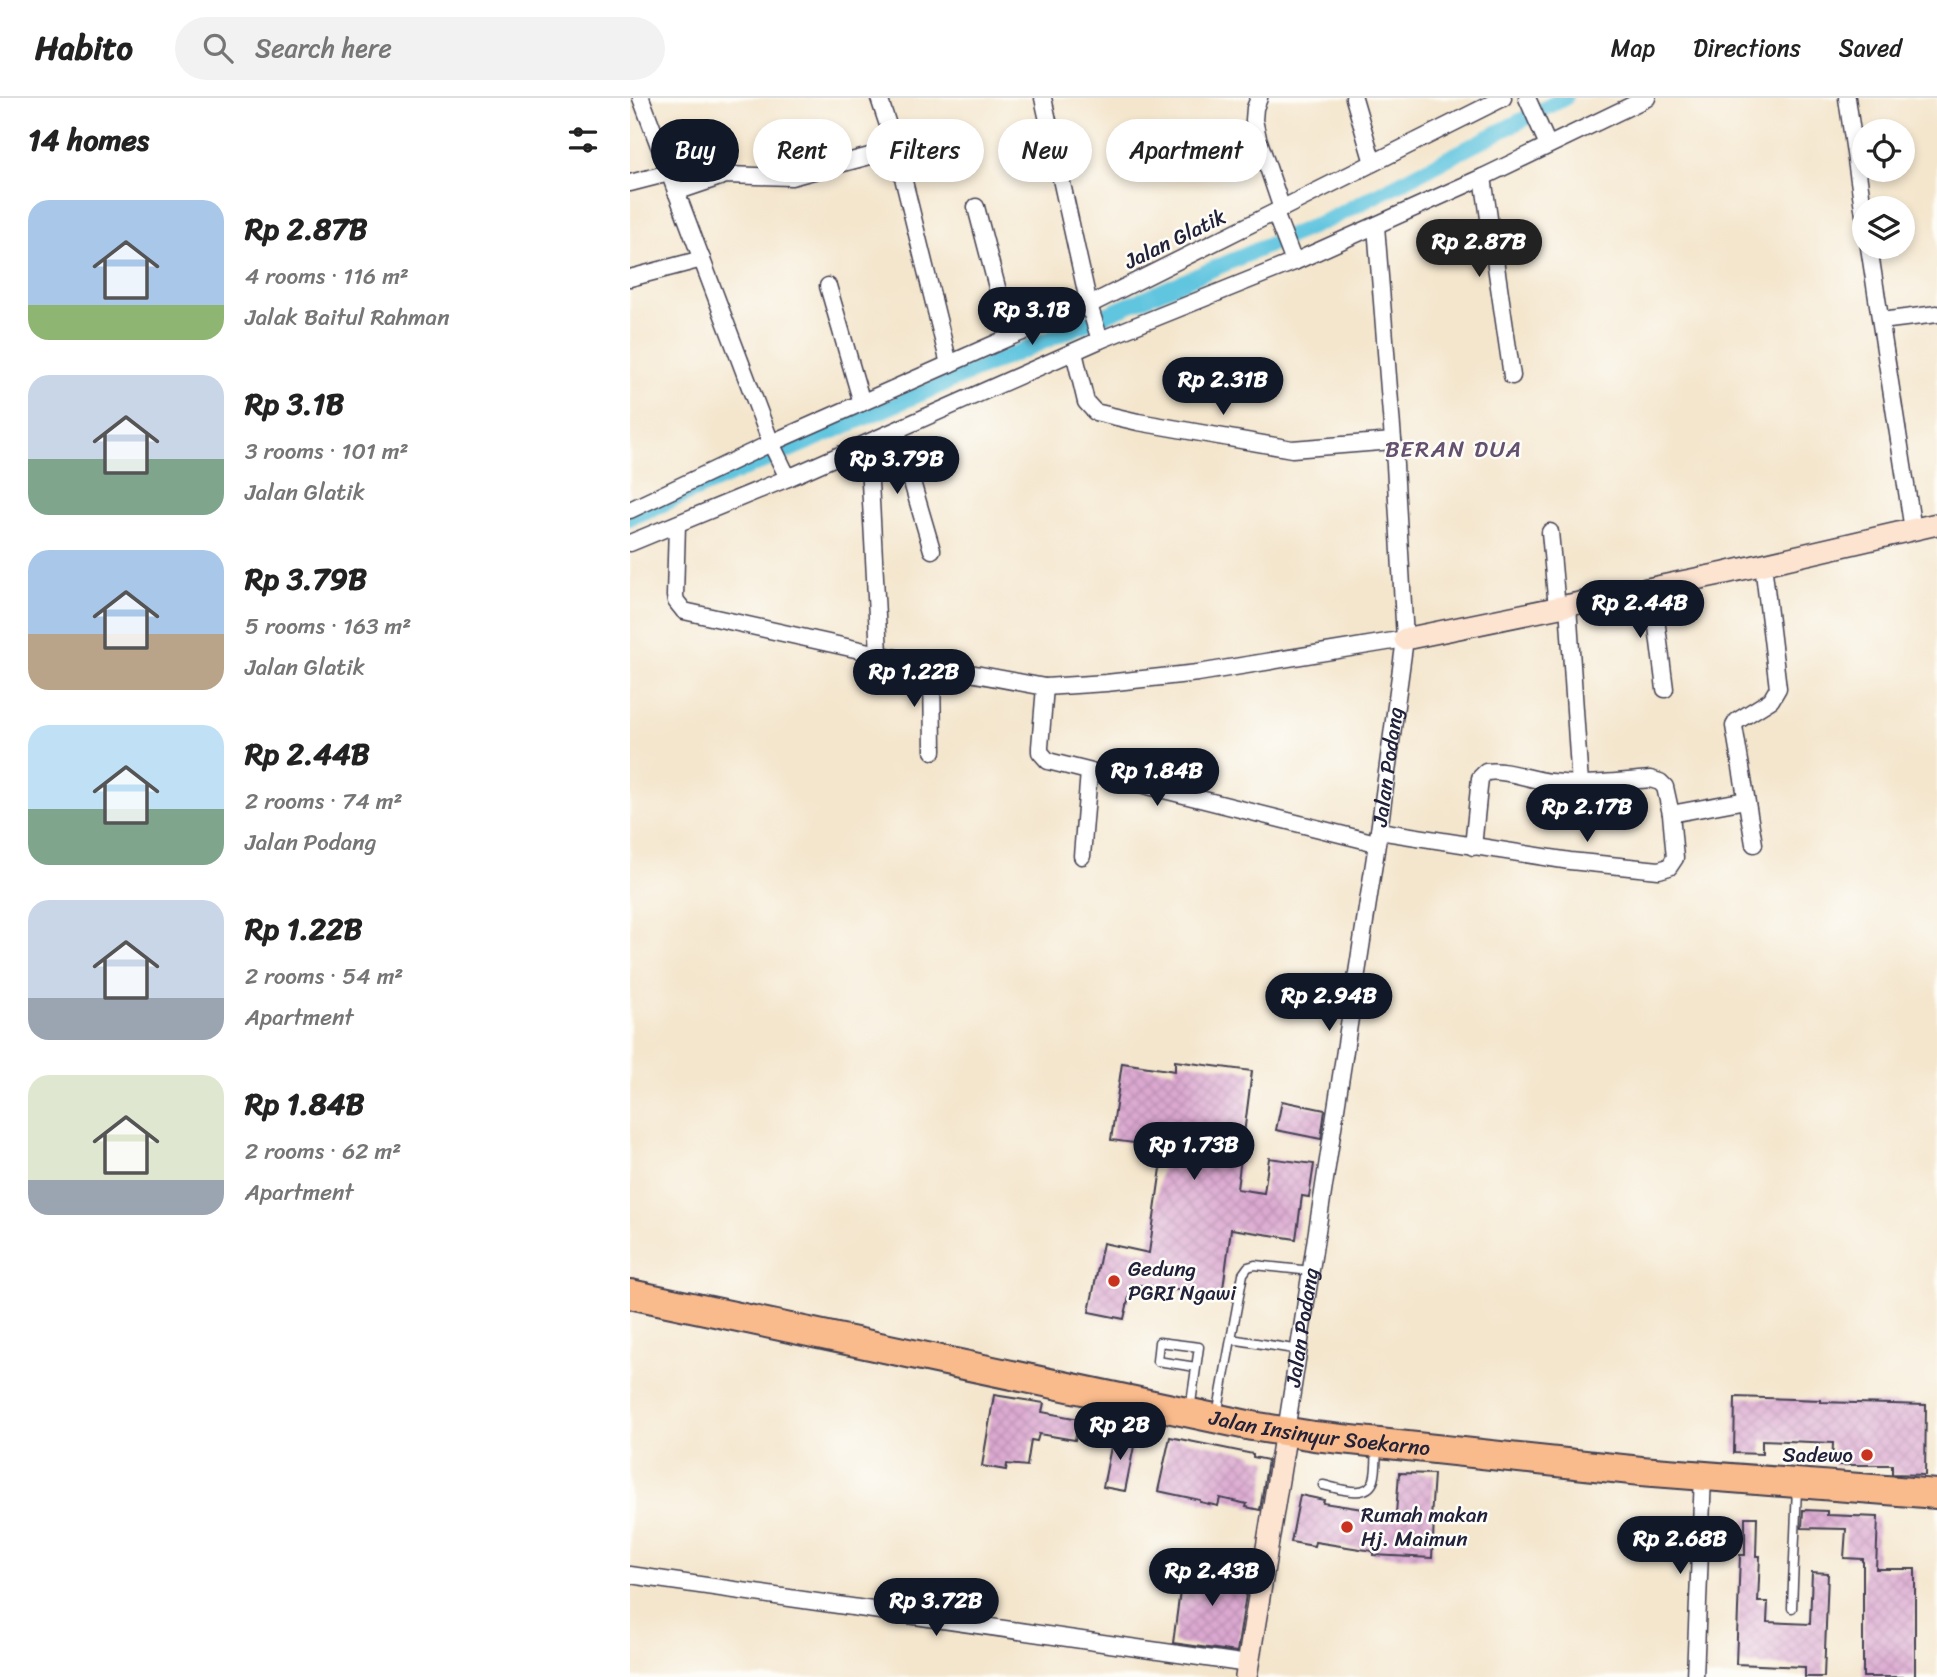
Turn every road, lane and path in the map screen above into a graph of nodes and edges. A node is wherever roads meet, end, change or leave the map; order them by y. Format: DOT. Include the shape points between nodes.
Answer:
graph roads {
  1 [pos="641,98"];
  2 [pos="879,98"];
  3 [pos="1043,98"];
  4 [pos="1259,98"];
  5 [pos="1354,98"];
  6 [pos="1503,98"];
  7 [pos="1647,98"];
  8 [pos="1847,98"];
  9 [pos="1529,102"];
  10 [pos="886,119"];
  11 [pos="651,125"];
  12 [pos="1548,145"];
  13 [pos="866,157"];
  14 [pos="1374,163"];
  15 [pos="1483,177"];
  16 [pos="651,178"];
  17 [pos="672,182"];
  18 [pos="904,182"];
  19 [pos="630,183"];
  20 [pos="676,192"];
  21 [pos="1861,196"];
  22 [pos="976,207"];
  23 [pos="1279,216"];
  24 [pos="1376,226"];
  25 [pos="702,259"];
  26 [pos="1871,259"];
  27 [pos="1294,262"];
  28 [pos="630,278"];
  29 [pos="828,286"];
  30 [pos="1090,309"];
  31 [pos="1937,314"];
  32 [pos="1881,321"];
  33 [pos="1099,335"];
  34 [pos="1010,337"];
  35 [pos="1074,352"];
  36 [pos="950,364"];
  37 [pos="1512,376"];
  38 [pos="862,403"];
  39 [pos="897,431"];
  40 [pos="1393,441"];
  41 [pos="868,444"];
  42 [pos="779,459"];
  43 [pos="645,515"];
  44 [pos="677,524"];
  45 [pos="1937,524"];
  46 [pos="1913,530"];
  47 [pos="1550,532"];
  48 [pos="630,542"];
  49 [pos="932,550"];
  50 [pos="1763,564"];
  51 [pos="1652,587"];
  52 [pos="1563,607"];
  53 [pos="1405,639"];
  54 [pos="878,654"];
  55 [pos="932,666"];
  56 [pos="1045,687"];
  57 [pos="1665,689"];
  58 [pos="933,751"];
  59 [pos="1089,772"];
  60 [pos="1580,785"];
  61 [pos="1746,800"];
  62 [pos="1671,814"];
  63 [pos="1377,837"];
  64 [pos="1754,844"];
  65 [pos="1473,847"];
  66 [pos="1082,856"];
  67 [pos="1311,1271"];
  68 [pos="630,1294"];
  69 [pos="1231,1339"];
  70 [pos="1300,1350"];
  71 [pos="1196,1367"];
  72 [pos="1189,1412"];
  73 [pos="1217,1418"];
  74 [pos="1286,1431"];
  75 [pos="1377,1443"];
  76 [pos="1703,1476"];
  77 [pos="1797,1483"];
  78 [pos="1323,1485"];
  79 [pos="1937,1494"];
  80 [pos="630,1575"];
  81 [pos="1792,1608"];
  82 [pos="1247,1671"];
  83 [pos="1695,1677"];
  1 -- 11 [label="street"];
  2 -- 10 [label="street"];
  3 -- 30 [label="street"];
  4 -- 23 [label="street" via="1254,120"];
  5 -- 14 [label="street"];
  6 -- 14 [label="street, Jalan Glatik"];
  7 -- 12 [label="street"];
  8 -- 21 [label="street"];
  9 -- 12 [label="street"];
  12 -- 15 [label="street"];
  13 -- 20 [label="street" via="791,177 726,175"];
  14 -- 23 [label="street, Jalan Glatik"];
  15 -- 24 [label="street"];
  15 -- 37 [label="street"];
  16 -- 19 [label="street"];
  17 -- 20 [label="street"];
  18 -- 36 [label="street"];
  20 -- 25 [label="street"];
  22 -- 34 [label="street"];
  23 -- 27 [label="street"];
  23 -- 30 [label="street, Jalan Glatik"];
  24 -- 27 [label="street"];
  24 -- 40 [label="street, Jalan Podang"];
  25 -- 28 [label="street"];
  25 -- 42 [label="street"];
  26 -- 32 [label="street"];
  27 -- 33 [label="street"];
  29 -- 38 [label="street"];
  30 -- 33 [label="street"];
  30 -- 34 [label="street, Jalan Glatik"];
  31 -- 32 [label="street"];
  32 -- 46 [label="street"];
  33 -- 35 [label="street"];
  34 -- 36 [label="street, Jalan Glatik"];
  35 -- 39 [label="street"];
  35 -- 40 [label="street" via="1086,402 1095,412 1292,449"];
  36 -- 38 [label="street, Jalan Glatik"];
  38 -- 42 [label="street, Jalan Glatik"];
  39 -- 41 [label="street"];
  39 -- 49 [label="street"];
  40 -- 53 [label="street, Jalan Podang"];
  41 -- 42 [label="street"];
  41 -- 54 [label="street"];
  42 -- 43 [label="street, Jalan Glatik"];
  42 -- 44 [label="street"];
  43 -- 44 [label="street"];
  43 -- 48 [label="street"];
  44 -- 54 [label="street" via="675,596 684,611"];
  45 -- 46 [label="street"];
  46 -- 50 [label="street"];
  47 -- 52 [label="street"];
  50 -- 51 [label="street"];
  50 -- 61 [label="street" via="1778,688 1771,700 1734,726"];
  51 -- 52 [label="street"];
  51 -- 57 [label="street"];
  52 -- 53 [label="street"];
  52 -- 60 [label="street"];
  53 -- 56 [label="street" via="1198,673"];
  53 -- 63 [label="street, Jalan Podang"];
  54 -- 55 [label="street"];
  55 -- 56 [label="street"];
  55 -- 58 [label="street"];
  56 -- 59 [label="street" via="1040,752 1048,761"];
  59 -- 63 [label="street"];
  59 -- 66 [label="street"];
  60 -- 62 [label="street" via="1656,780 1665,787"];
  60 -- 65 [label="street" via="1486,772 1480,778"];
  61 -- 62 [label="street"];
  61 -- 64 [label="street"];
  62 -- 65 [label="street" via="1675,858 1669,867 1659,870"];
  63 -- 65 [label="street"];
  63 -- 67 [label="street, Jalan Podang"];
  67 -- 69 [label="lane" via="1248,1267"];
  67 -- 70 [label="street, Jalan Podang"];
  68 -- 72 [label="highway, Jalan Insinyur Soekarno"];
  69 -- 70 [label="lane"];
  69 -- 73 [label="lane"];
  70 -- 74 [label="street, Jalan Podang"];
  71 -- 71 [label="lane" via="1199,1348 1159,1342 1157,1361"];
  71 -- 72 [label="lane"];
  72 -- 73 [label="highway, Jalan Insinyur Soekarno"];
  73 -- 74 [label="highway, Jalan Insinyur Soekarno"];
  74 -- 75 [label="highway, Jalan Insinyur Soekarno"];
  74 -- 82 [label="street"];
  75 -- 76 [label="highway, Jalan Insinyur Soekarno"];
  75 -- 78 [label="lane" via="1374,1480 1368,1489 1361,1492"];
  76 -- 77 [label="highway, Jalan Insinyur Soekarno"];
  76 -- 83 [label="street"];
  77 -- 79 [label="highway, Jalan Insinyur Soekarno"];
  77 -- 81 [label="lane"];
  80 -- 82 [label="street"];
}
